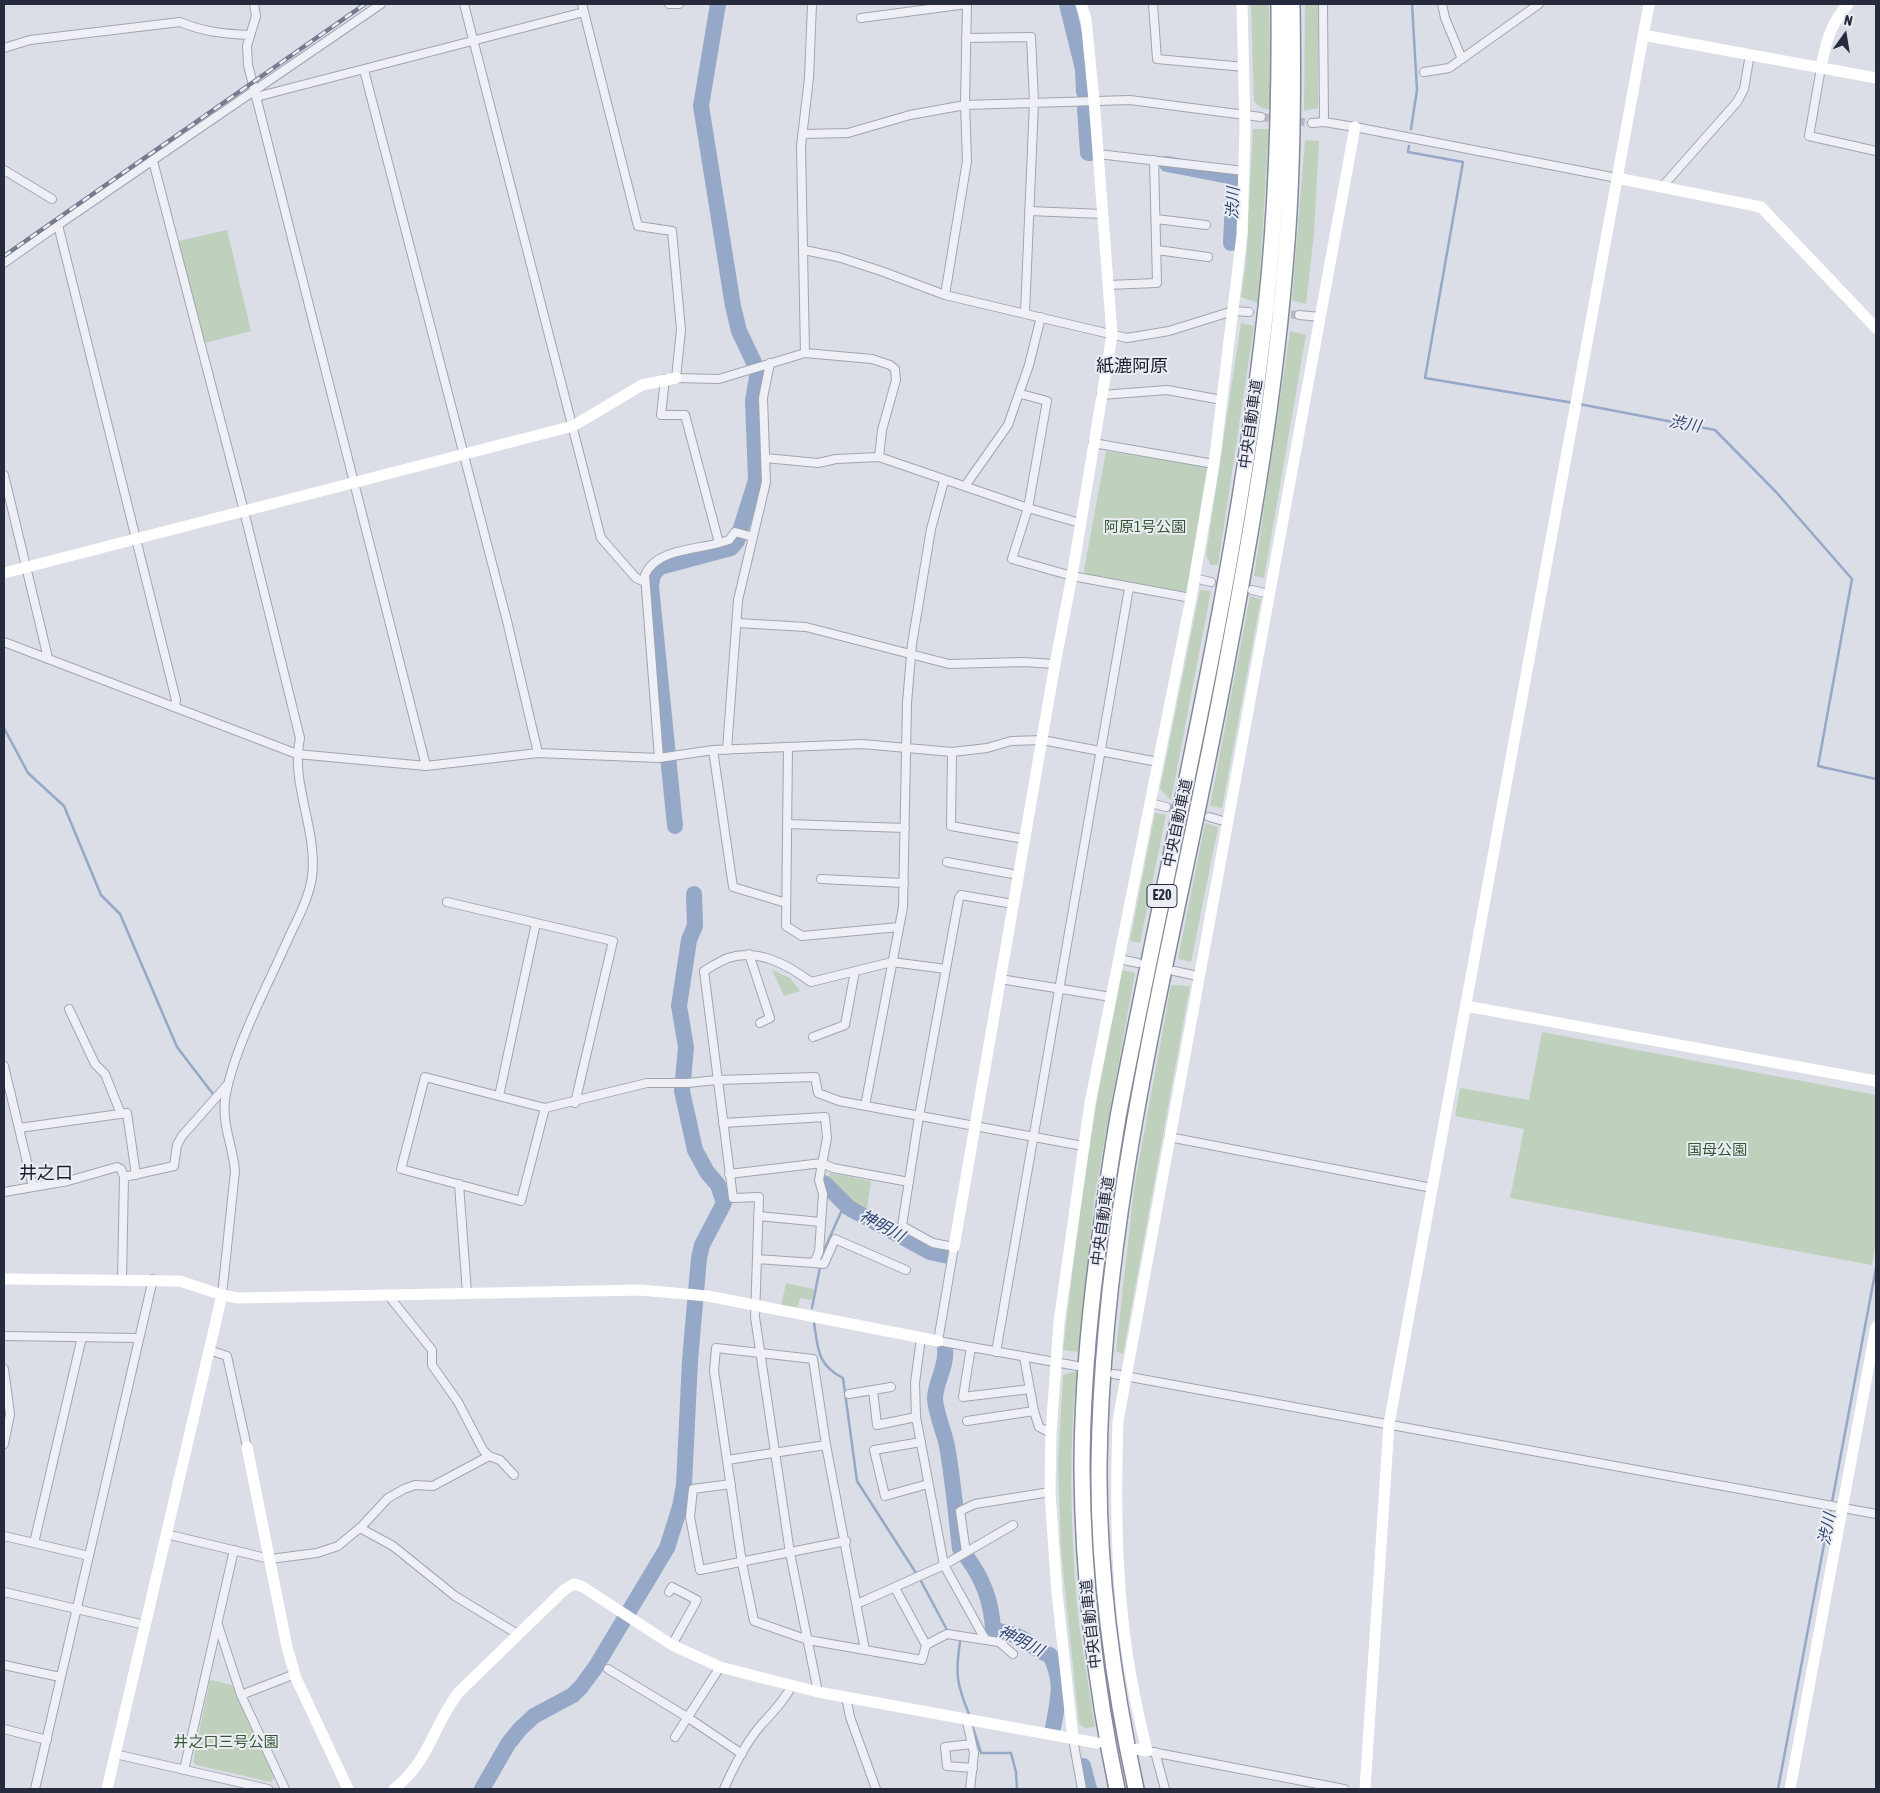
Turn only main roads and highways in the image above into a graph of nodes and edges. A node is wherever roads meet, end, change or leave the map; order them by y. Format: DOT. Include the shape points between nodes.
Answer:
graph roads {
  1 [pos="1278,4"];
  2 [pos="1292,4"];
  3 [pos="1117,1789"];
  4 [pos="1136,1789"];
  1 -- 3 [label="highway, 中央自動車道 / E20" via="1275,210 1263,342 1248,449 1212,659 1118,1117 1090,1328 1082,1468 1084,1542 1097,1675"];
  2 -- 4 [label="highway, 中央自動車道 / E20" via="1289,213 1264,440 1227,662 1135,1120 1114,1258 1107,1331 1099,1467 1101,1538 1113,1672"];
}
